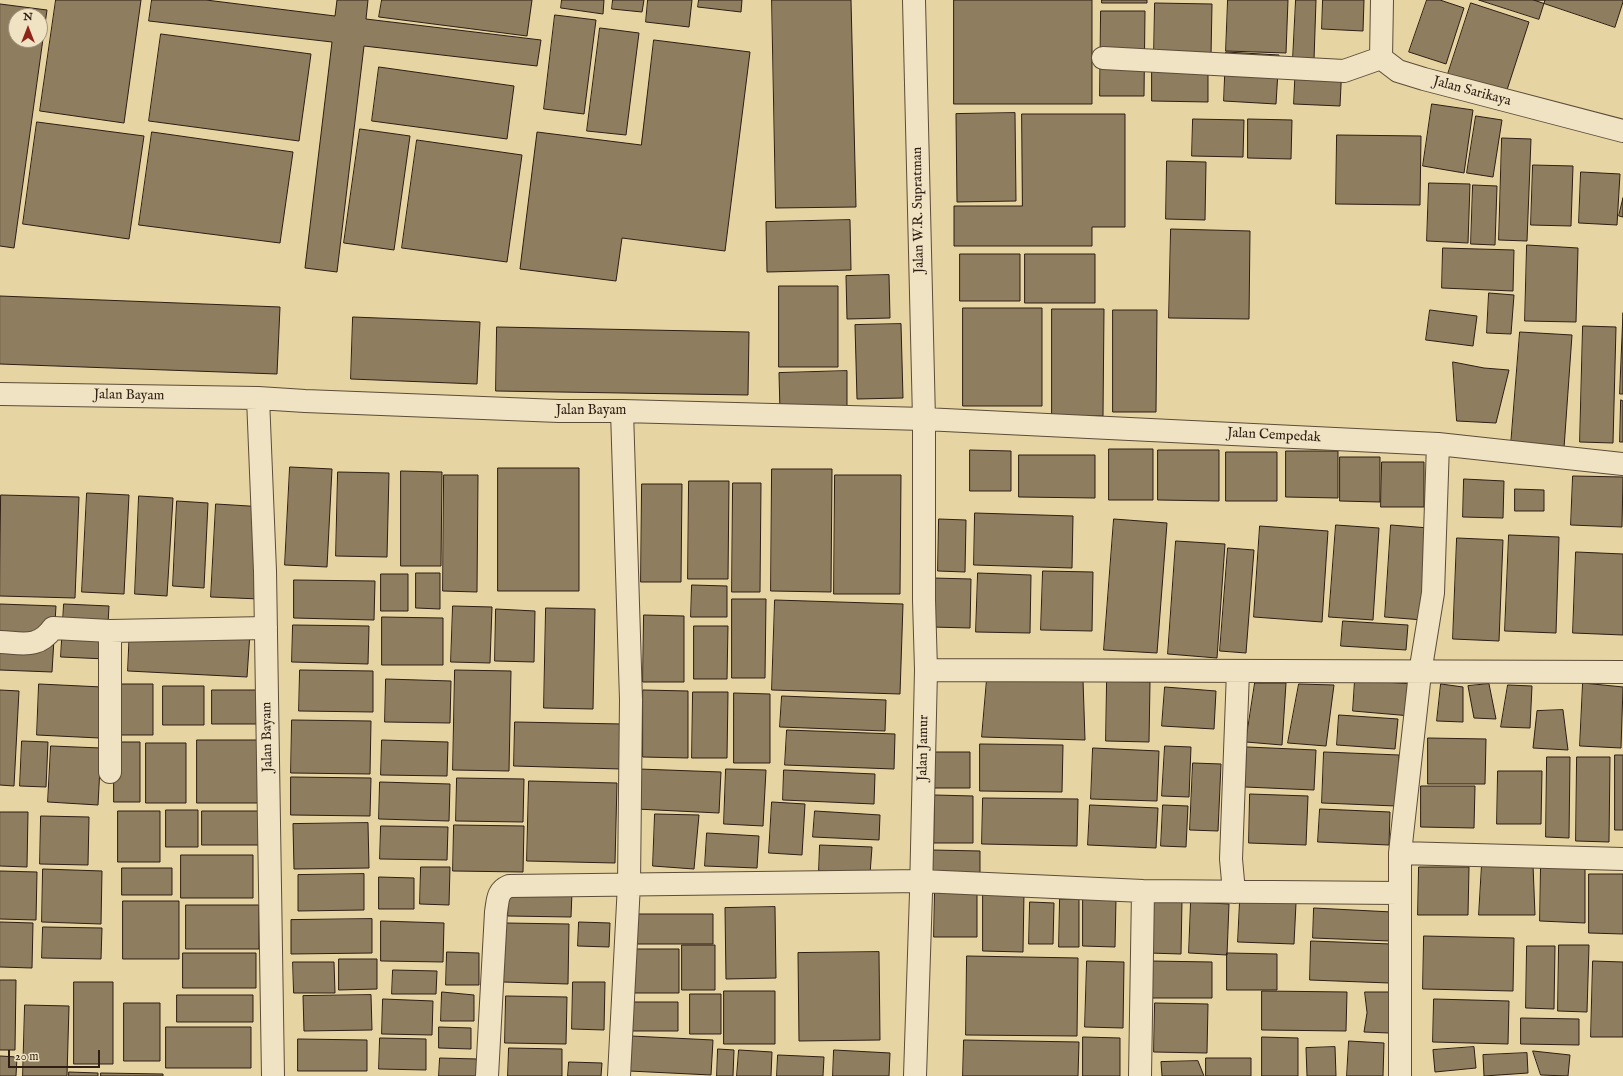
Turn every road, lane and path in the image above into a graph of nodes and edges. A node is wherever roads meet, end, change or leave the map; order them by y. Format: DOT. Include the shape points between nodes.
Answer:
graph roads {
  1 [pos="914,0"];
  2 [pos="1382,0"];
  3 [pos="1104,58"];
  4 [pos="1381,58"];
  5 [pos="1623,131"];
  6 [pos="0,394"];
  7 [pos="258,398"];
  8 [pos="622,411"];
  9 [pos="924,419"];
  10 [pos="1438,444"];
  11 [pos="1623,464"];
  12 [pos="266,628"];
  13 [pos="110,631"];
  14 [pos="0,642"];
  15 [pos="926,670"];
  16 [pos="1238,671"];
  17 [pos="1623,672"];
  18 [pos="1420,673"];
  19 [pos="110,772"];
  20 [pos="1400,853"];
  21 [pos="1623,859"];
  22 [pos="921,881"];
  23 [pos="629,884"];
  24 [pos="1144,891"];
  25 [pos="1234,892"];
  26 [pos="1400,893"];
  27 [pos="273,1076"];
  28 [pos="487,1076"];
  29 [pos="619,1076"];
  30 [pos="914,1076"];
  31 [pos="1140,1076"];
  32 [pos="1400,1076"];
  1 -- 9 [label="street, Jalan W.R. Supratman"];
  2 -- 4 [label="street"];
  3 -- 4 [label="street" via="1344,71"];
  4 -- 5 [label="street, Jalan Sarikaya" via="1398,71 1424,79"];
  6 -- 7 [label="street, Jalan Bayam"];
  7 -- 8 [label="street, Jalan Bayam" via="305,402"];
  7 -- 12 [label="street, Jalan Bayam"];
  8 -- 9 [label="street, Jalan Bayam"];
  8 -- 23 [label="street" via="631,700"];
  9 -- 10 [label="street, Jalan Cempedak"];
  9 -- 15 [label="street, Jalan Jamur"];
  10 -- 11 [label="street, Jalan Cempedak"];
  10 -- 18 [label="street" via="1433,593"];
  12 -- 13 [label="street"];
  12 -- 27 [label="street, Jalan Bayam"];
  13 -- 14 [label="street" via="54,628 47,637 37,643"];
  13 -- 19 [label="street"];
  15 -- 16 [label="street"];
  15 -- 22 [label="street, Jalan Jamur"];
  16 -- 18 [label="street"];
  16 -- 25 [label="street" via="1231,859"];
  17 -- 18 [label="street"];
  18 -- 20 [label="street"];
  20 -- 21 [label="street"];
  20 -- 26 [label="street"];
  22 -- 23 [label="street"];
  22 -- 24 [label="street"];
  22 -- 30 [label="street, Jalan Jamur"];
  23 -- 28 [label="street" via="520,885 504,888 498,894"];
  23 -- 29 [label="street"];
  24 -- 25 [label="street"];
  24 -- 31 [label="street"];
  25 -- 26 [label="street"];
  26 -- 32 [label="street"];
}
